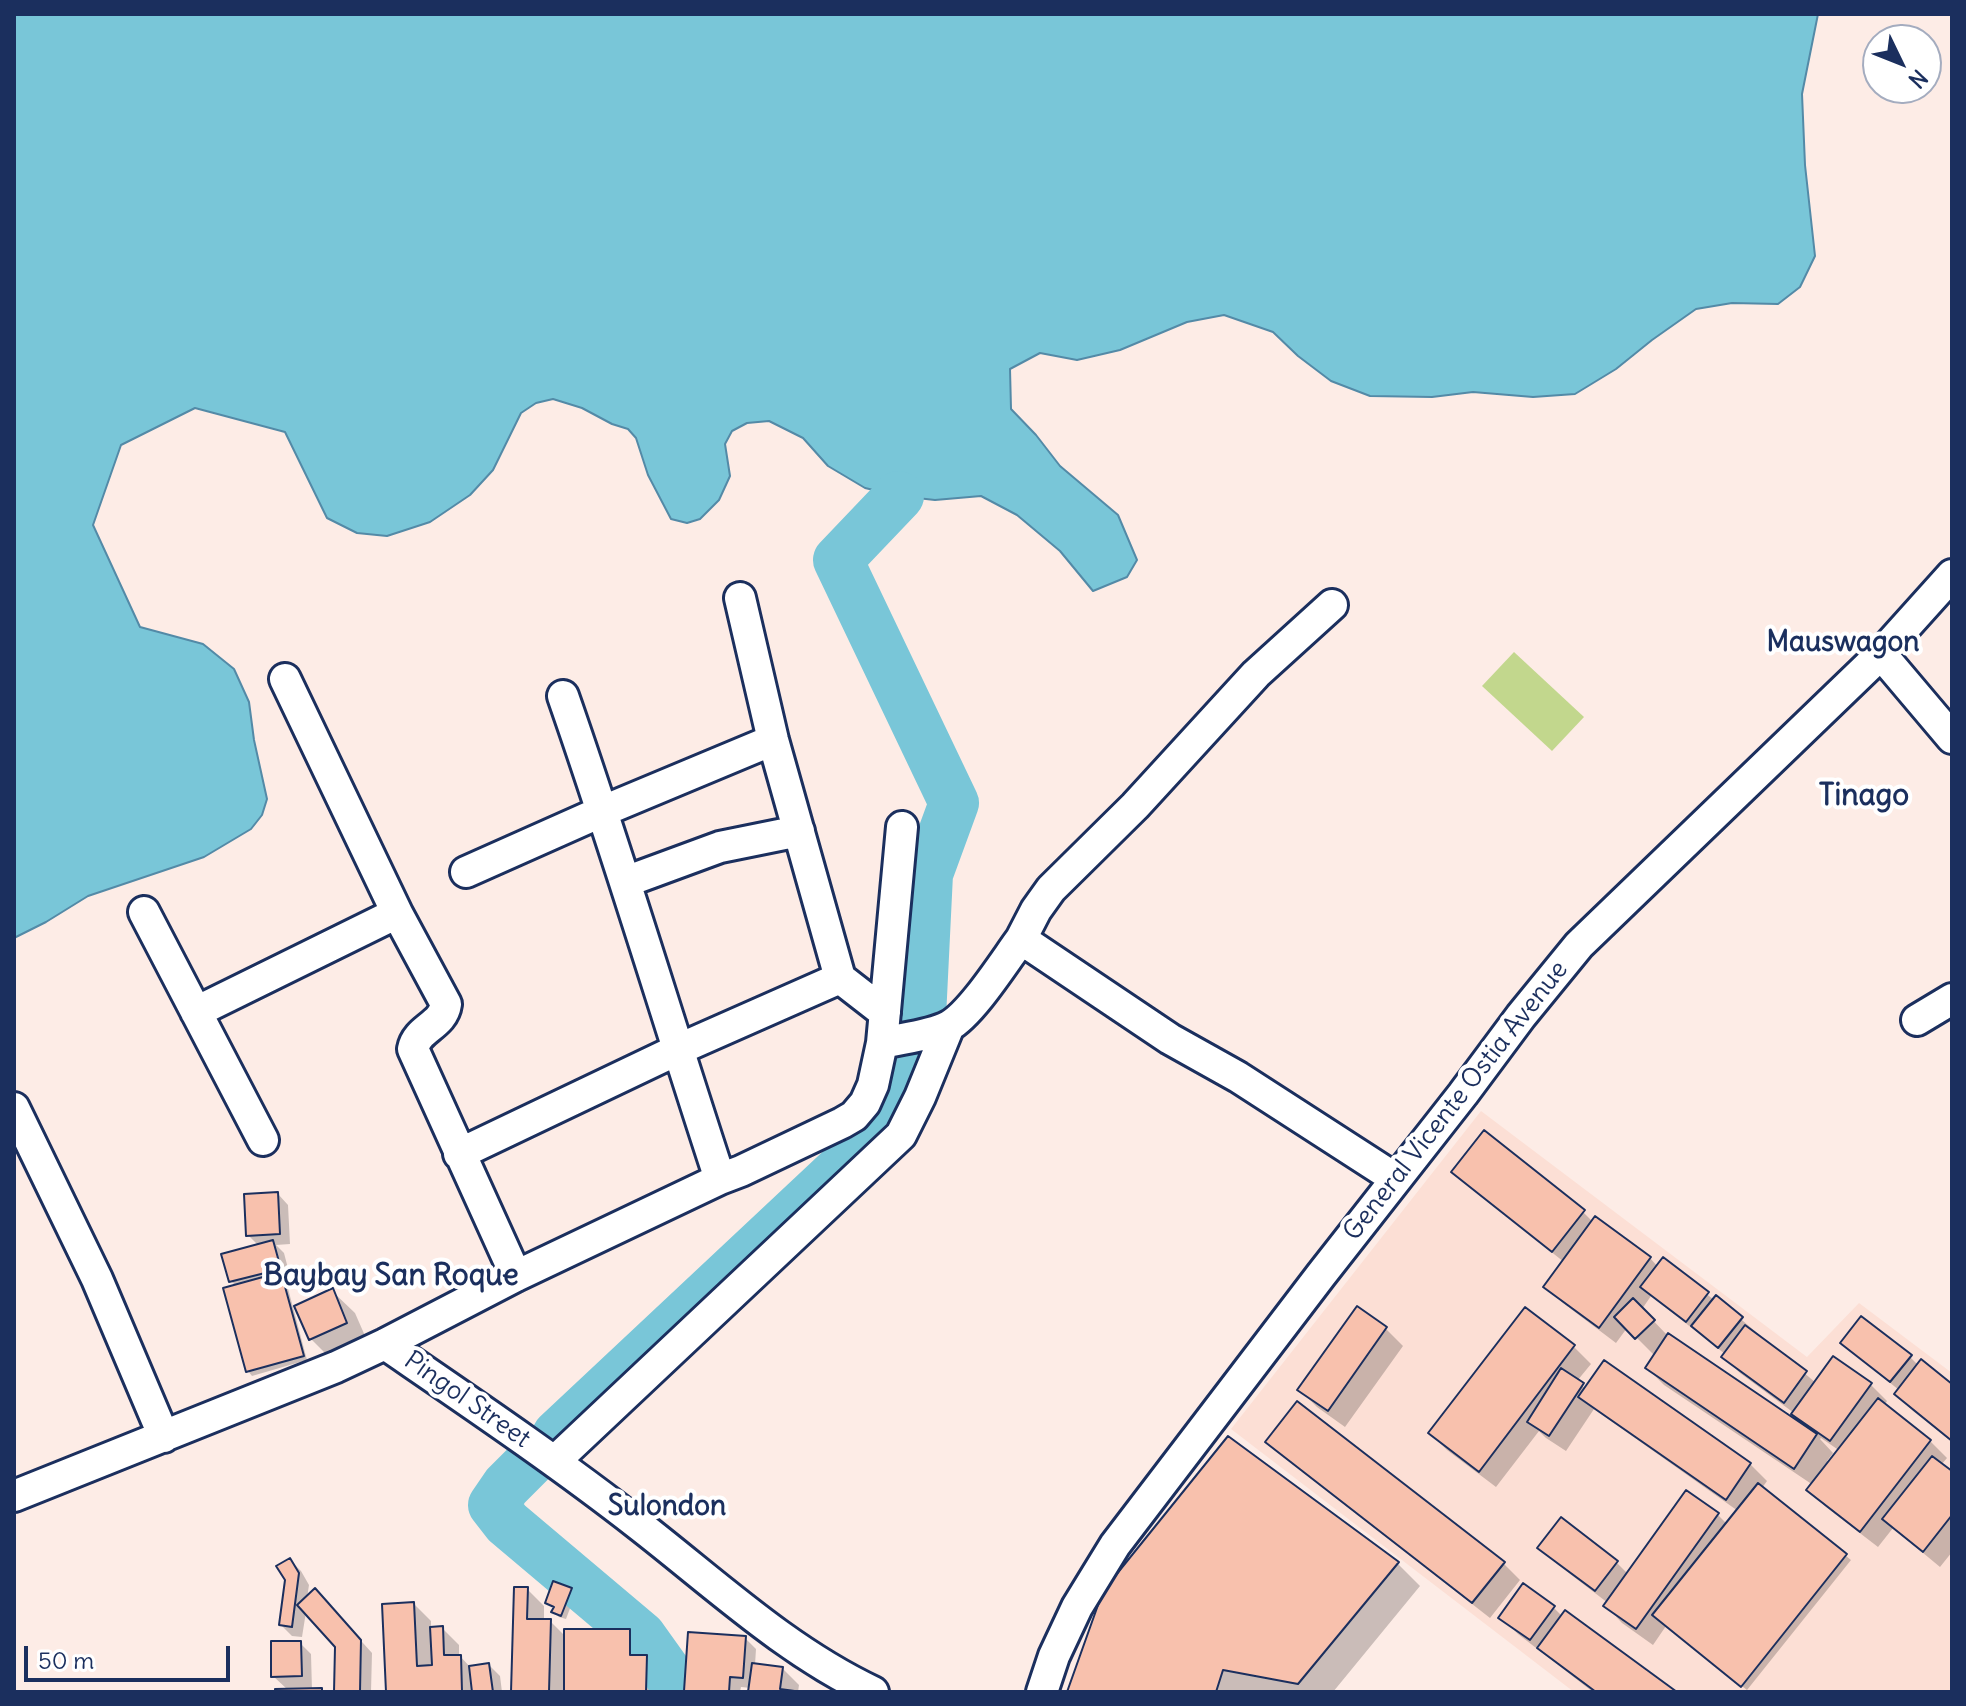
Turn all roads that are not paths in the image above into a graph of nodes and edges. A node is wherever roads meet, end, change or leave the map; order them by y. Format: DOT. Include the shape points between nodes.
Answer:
graph roads {
  1 [pos="1952,575"];
  2 [pos="740,598"];
  3 [pos="1332,605"];
  4 [pos="1881,654"];
  5 [pos="285,679"];
  6 [pos="563,696"];
  7 [pos="1952,738"];
  8 [pos="773,740"];
  9 [pos="603,811"];
  10 [pos="902,827"];
  11 [pos="799,831"];
  12 [pos="466,872"];
  13 [pos="625,882"];
  14 [pos="144,912"];
  15 [pos="397,913"];
  16 [pos="1021,939"];
  17 [pos="840,978"];
  18 [pos="1952,999"];
  19 [pos="196,1012"];
  20 [pos="1917,1020"];
  21 [pos="949,1026"];
  22 [pos="883,1028"];
  23 [pos="677,1050"];
  24 [pos="14,1108"];
  25 [pos="263,1140"];
  26 [pos="459,1154"];
  27 [pos="720,1179"];
  28 [pos="1396,1179"];
  29 [pos="516,1276"];
  30 [pos="385,1344"];
  31 [pos="164,1437"];
  32 [pos="555,1461"];
  33 [pos="14,1496"];
  34 [pos="873,1692"];
  35 [pos="1042,1692"];
  1 -- 4 [label="street, General Vicente Ostia Avenue"];
  2 -- 8 [label="street"];
  3 -- 16 [label="street" via="1256,674 1051,889"];
  4 -- 7 [label="street"];
  4 -- 28 [label="street, General Vicente Ostia Avenue" via="1579,945"];
  5 -- 15 [label="street"];
  6 -- 9 [label="street"];
  8 -- 9 [label="street"];
  8 -- 11 [label="street"];
  9 -- 12 [label="street"];
  9 -- 13 [label="street"];
  10 -- 22 [label="street"];
  11 -- 13 [label="street" via="720,847"];
  11 -- 17 [label="street"];
  13 -- 23 [label="street"];
  14 -- 19 [label="street"];
  15 -- 19 [label="street"];
  15 -- 26 [label="street" via="446,1004 445,1013 419,1036 413,1049"];
  16 -- 21 [label="street" via="965,1013"];
  16 -- 28 [label="street"];
  17 -- 22 [label="street"];
  17 -- 23 [label="street"];
  18 -- 20 [label="street"];
  19 -- 25 [label="street"];
  21 -- 22 [label="street" via="931,1032"];
  21 -- 32 [label="street" via="901,1135"];
  22 -- 27 [label="street" via="873,1085 854,1116"];
  23 -- 26 [label="street"];
  23 -- 27 [label="street"];
  24 -- 31 [label="street" via="97,1279"];
  26 -- 29 [label="street"];
  27 -- 29 [label="street"];
  28 -- 35 [label="street, General Vicente Ostia Avenue" via="1115,1545 1077,1607"];
  29 -- 30 [label="street"];
  30 -- 31 [label="street, Pingol Street"];
  30 -- 32 [label="street, Pingol Street"];
  31 -- 33 [label="street, Pingol Street"];
  32 -- 34 [label="street, Pingol Street" via="753,1618"];
}
